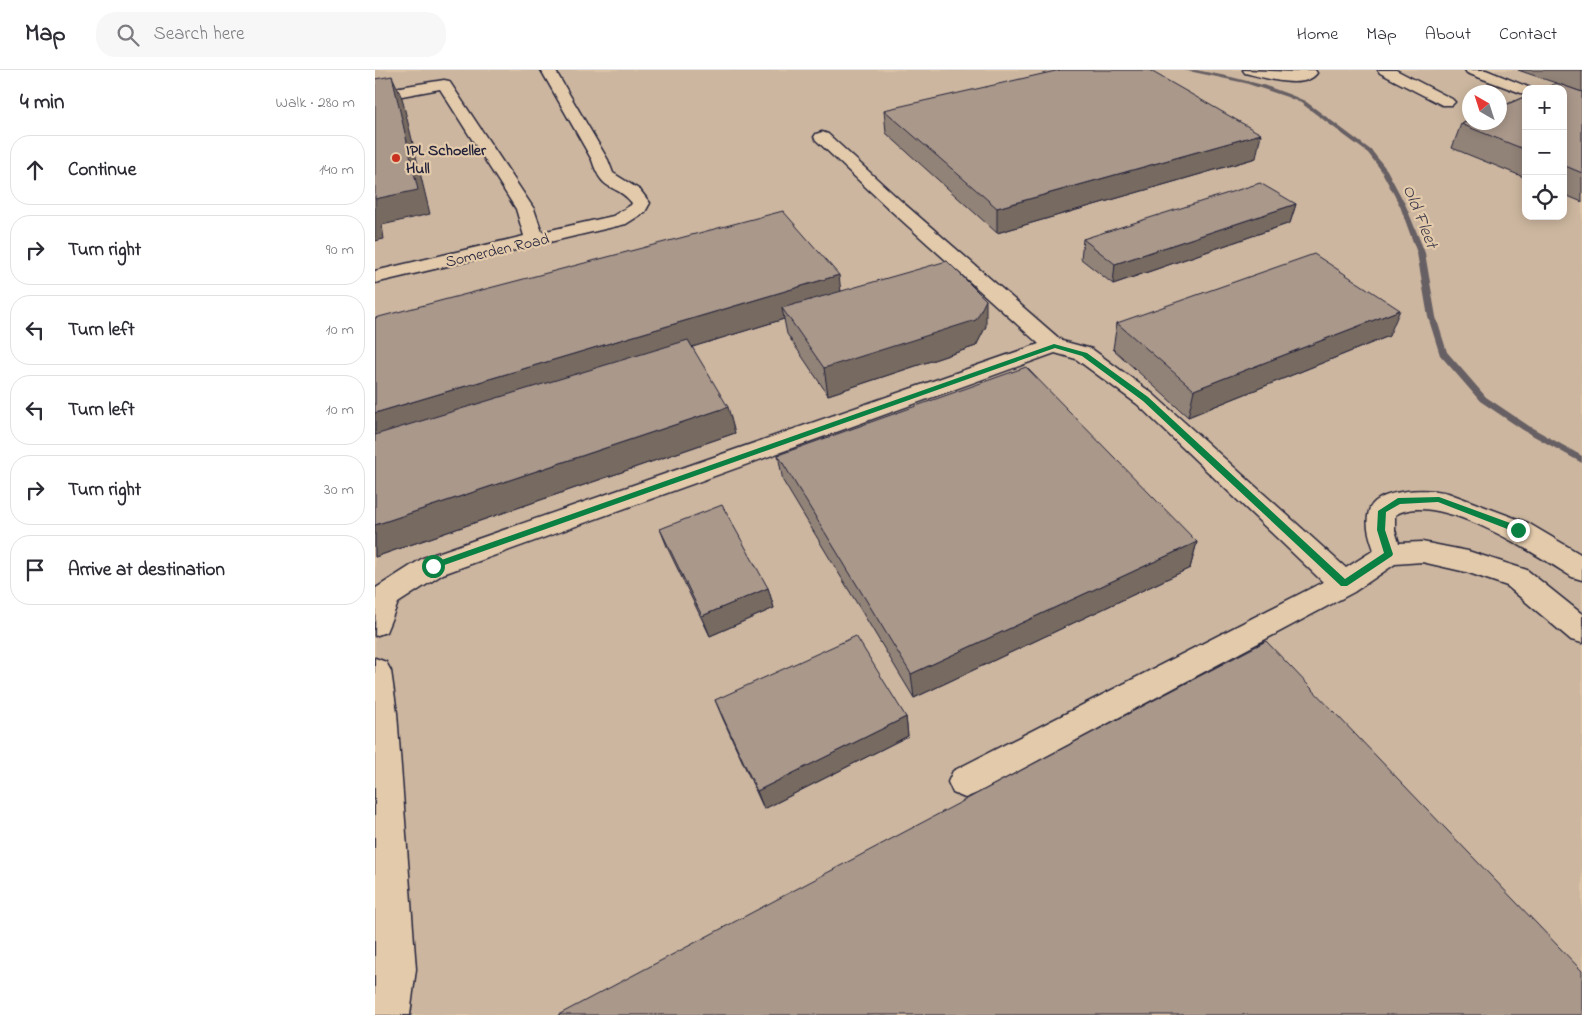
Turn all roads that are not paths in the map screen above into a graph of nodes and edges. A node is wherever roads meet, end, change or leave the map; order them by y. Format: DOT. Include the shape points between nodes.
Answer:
graph roads {
  1 [pos="548,70"];
  2 [pos="1250,70"];
  3 [pos="1304,70"];
  4 [pos="1385,70"];
  5 [pos="1472,70"];
  6 [pos="1522,89"];
  7 [pos="375,96"];
  8 [pos="1447,102"];
  9 [pos="822,136"];
  10 [pos="535,240"];
  11 [pos="375,277"];
  12 [pos="1054,346"];
  13 [pos="1389,554"];
  14 [pos="1582,569"];
  15 [pos="1344,584"];
  16 [pos="375,624"];
  17 [pos="1582,631"];
  18 [pos="375,671"];
  19 [pos="965,782"];
  20 [pos="390,1015"];
  1 -- 10 [label="street, Somerden Road" via="600,160 605,175 636,194 641,203 639,208 619,220"];
  2 -- 3 [label="street" via="1303,77 1310,73"];
  4 -- 8 [label="street"];
  5 -- 6 [label="street"];
  7 -- 10 [label="street" via="444,84 525,209"];
  9 -- 12 [label="street"];
  10 -- 11 [label="street, Somerden Road"];
  12 -- 15 [label="street" via="1084,354 1145,399"];
  12 -- 16 [label="street" via="433,566 386,596"];
  13 -- 14 [label="street" via="1381,530 1382,511 1398,501 1439,500 1518,530"];
  13 -- 15 [label="street"];
  13 -- 17 [label="street" via="1422,552 1517,578"];
  15 -- 19 [label="street"];
  18 -- 20 [label="street" via="381,712 396,969"];
}
